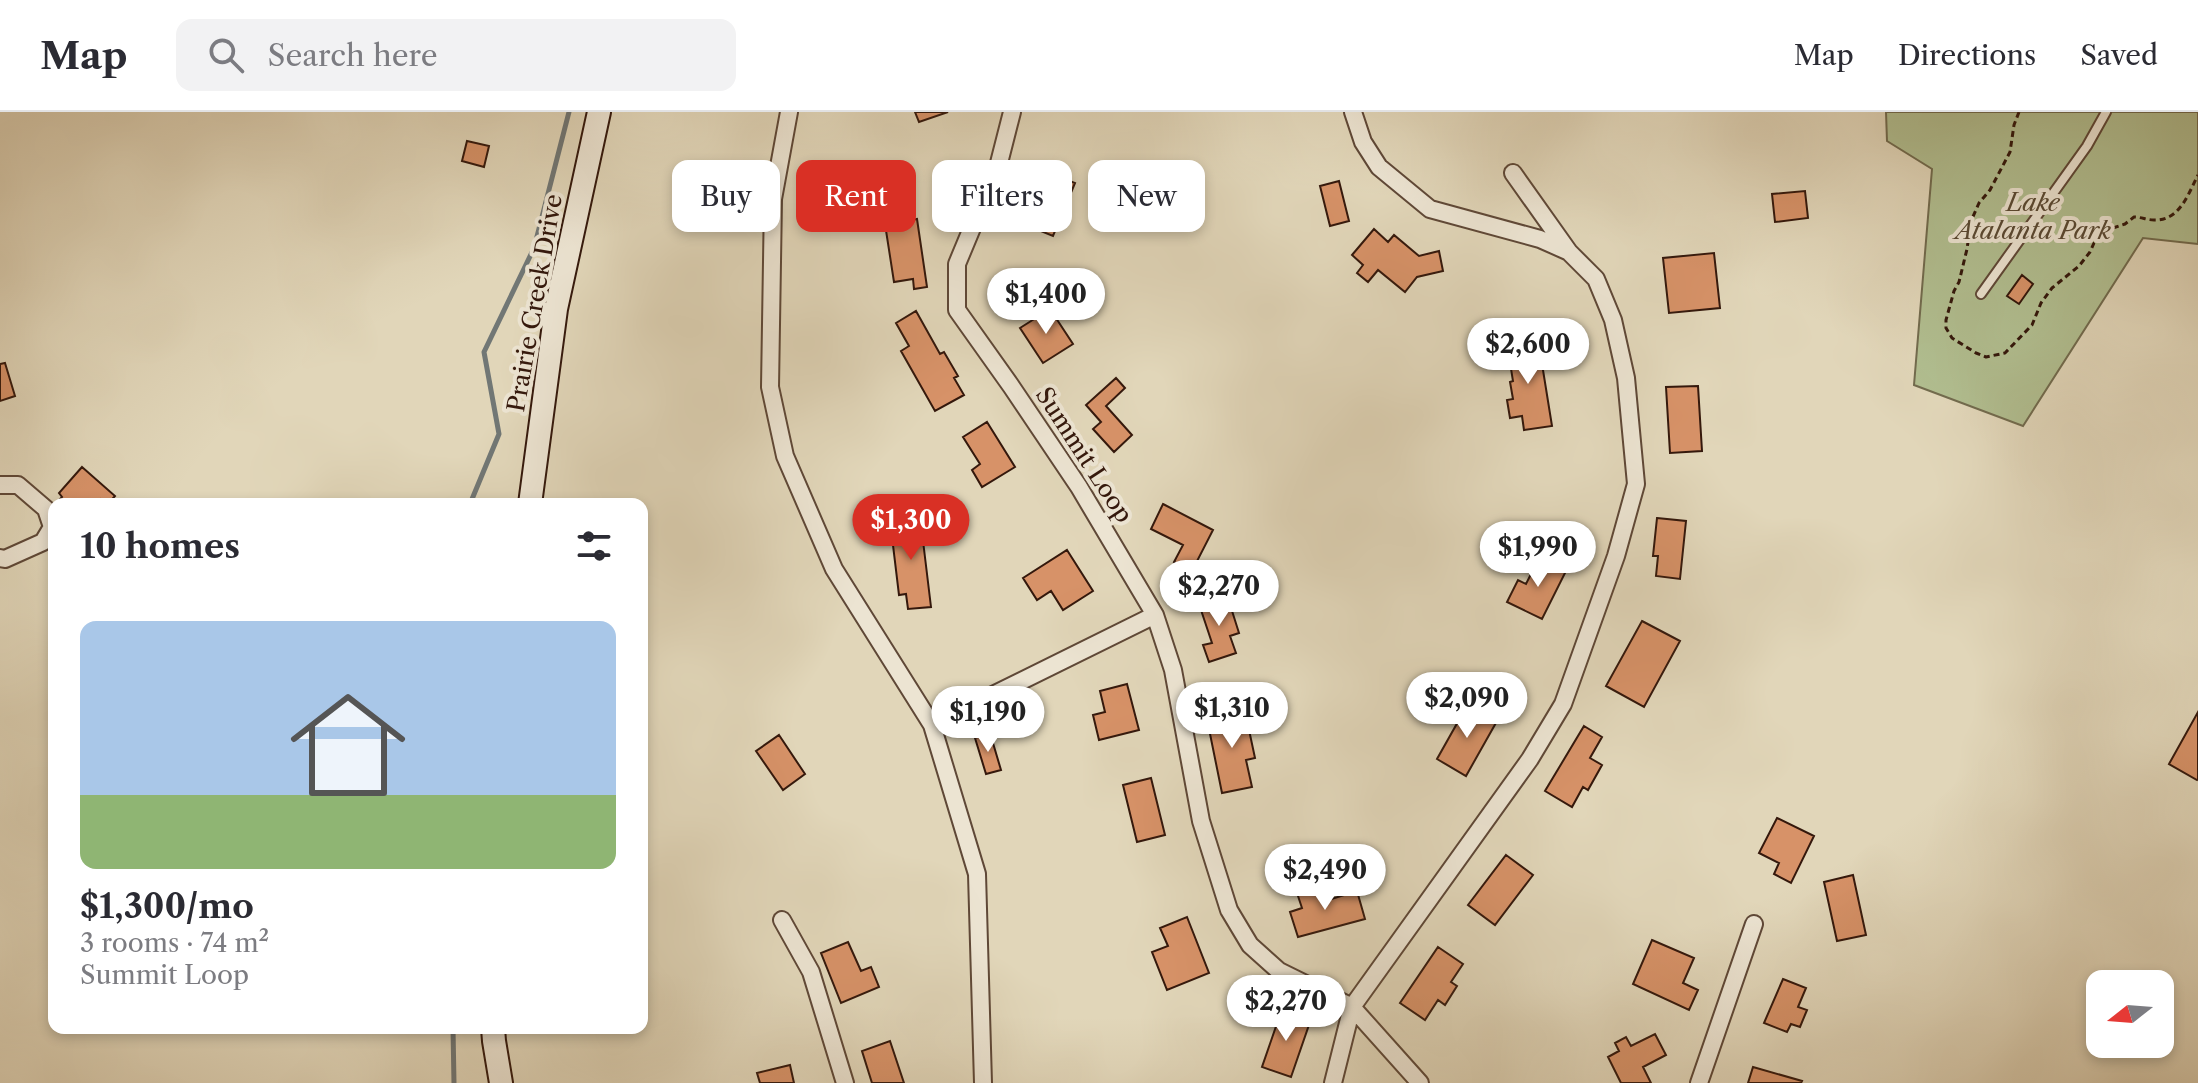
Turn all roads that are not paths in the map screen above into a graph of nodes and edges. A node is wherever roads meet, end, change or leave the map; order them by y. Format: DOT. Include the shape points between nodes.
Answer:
graph roads {
  1 [pos="599,112"];
  2 [pos="789,112"];
  3 [pos="1012,112"];
  4 [pos="1353,112"];
  5 [pos="2106,112"];
  6 [pos="1513,173"];
  7 [pos="1569,252"];
  8 [pos="1981,294"];
  9 [pos="0,485"];
  10 [pos="531,498"];
  11 [pos="48,515"];
  12 [pos="48,534"];
  13 [pos="0,558"];
  14 [pos="1155,615"];
  15 [pos="932,725"];
  16 [pos="782,920"];
  17 [pos="1754,924"];
  18 [pos="1352,1007"];
  19 [pos="493,1034"];
  20 [pos="501,1083"];
  21 [pos="845,1083"];
  22 [pos="983,1083"];
  23 [pos="1333,1083"];
  24 [pos="1420,1083"];
  25 [pos="1699,1083"];
  1 -- 10 [label="main road, Prairie Creek Drive" via="556,309"];
  2 -- 15 [label="street" via="773,199 770,356 770,387 785,456 834,569"];
  3 -- 14 [label="street, Summit Loop" via="999,163 957,264 957,310 1079,487"];
  4 -- 7 [label="street" via="1379,167 1430,209"];
  5 -- 8 [label="lane"];
  6 -- 7 [label="street"];
  7 -- 18 [label="street" via="1596,279 1613,320 1626,378 1636,484 1616,556 1563,704 1530,759"];
  9 -- 11 [label="street" via="18,485"];
  12 -- 13 [label="street" via="43,542"];
  14 -- 15 [label="street"];
  14 -- 18 [label="street, Summit Loop" via="1173,670 1201,821 1229,910 1250,945 1279,971"];
  15 -- 22 [label="street" via="977,874"];
  16 -- 21 [label="street" via="811,972"];
  17 -- 25 [label="street"];
  18 -- 23 [label="street"];
  18 -- 24 [label="street"];
  19 -- 20 [label="main road"];
}
